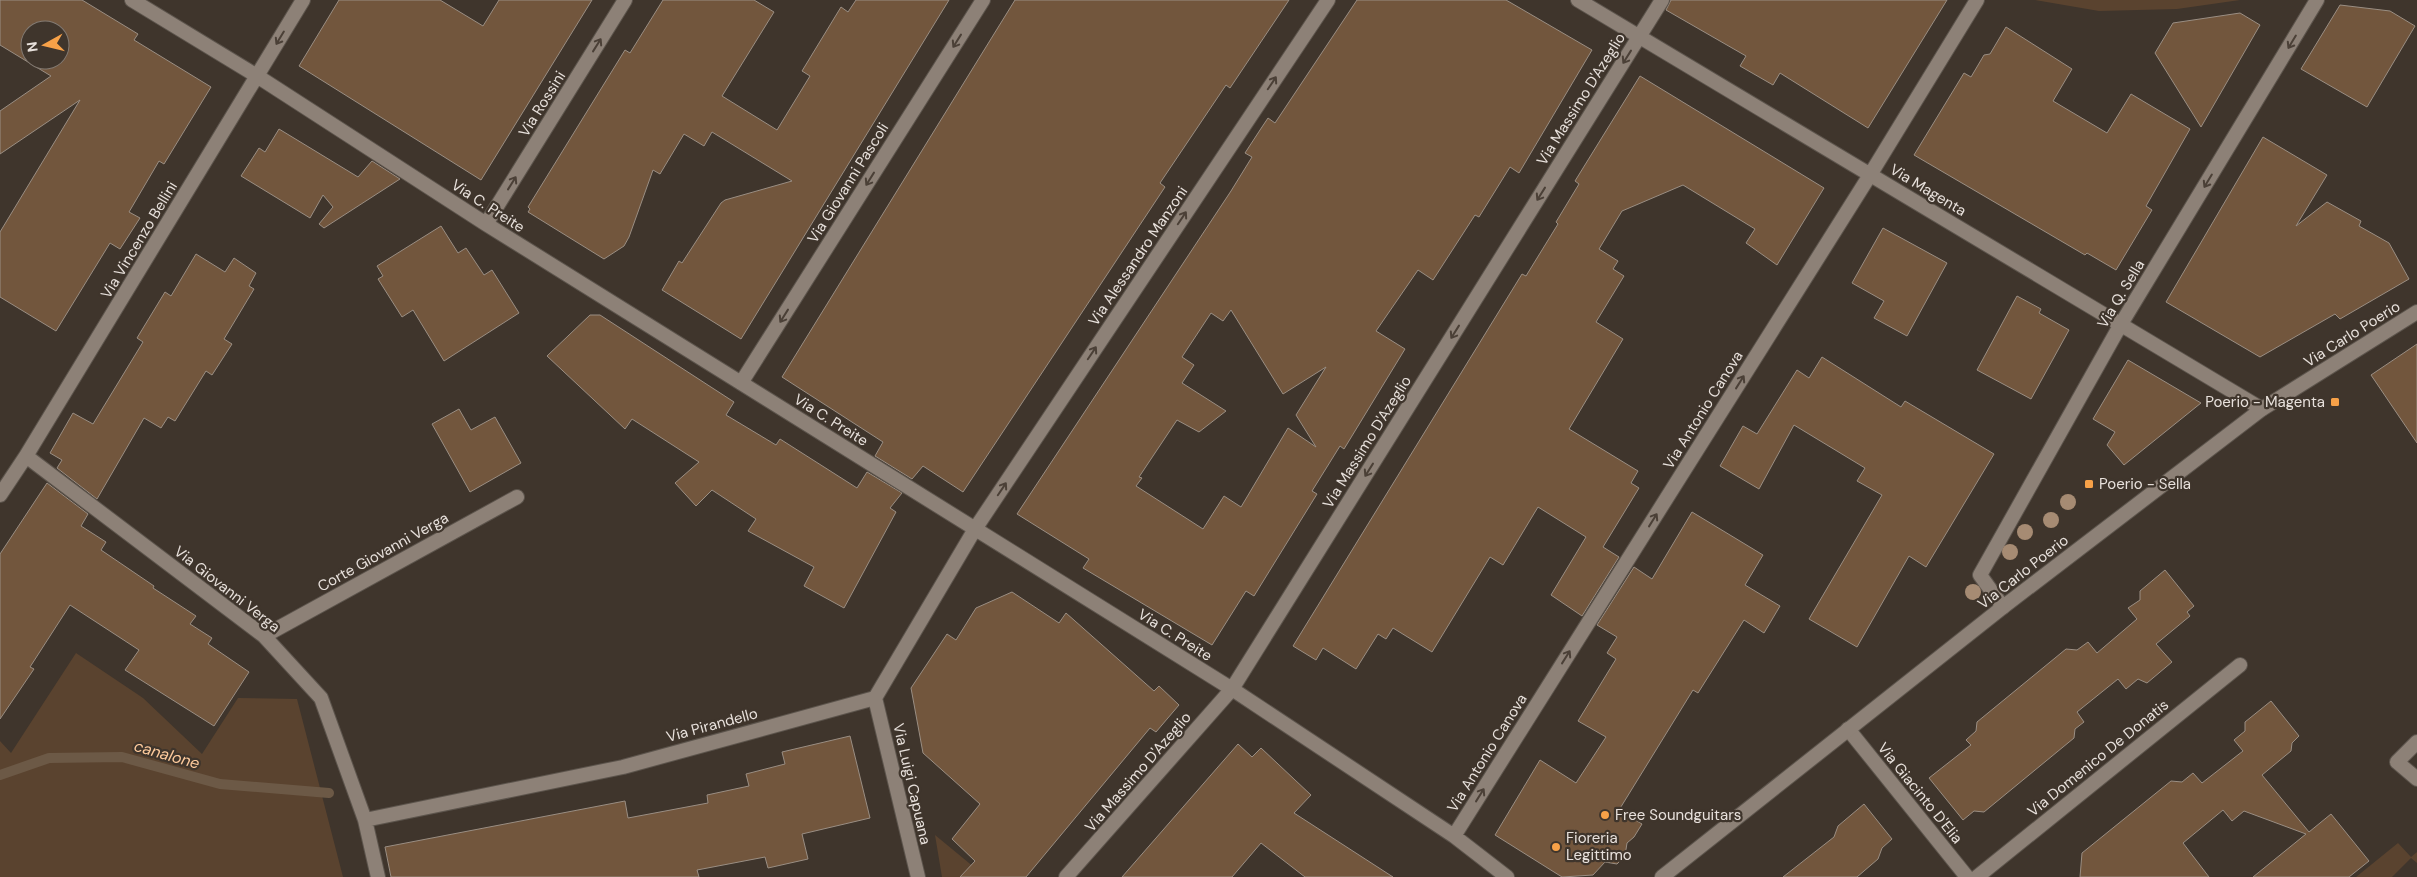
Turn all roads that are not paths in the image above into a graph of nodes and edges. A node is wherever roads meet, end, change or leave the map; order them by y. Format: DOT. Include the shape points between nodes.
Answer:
graph roads {
  1 [pos="132,0"];
  2 [pos="302,0"];
  3 [pos="625,0"];
  4 [pos="983,0"];
  5 [pos="1328,0"];
  6 [pos="1578,0"];
  7 [pos="1662,0"];
  8 [pos="1977,0"];
  9 [pos="2317,0"];
  10 [pos="1640,36"];
  11 [pos="257,76"];
  12 [pos="1870,175"];
  13 [pos="486,224"];
  14 [pos="2417,312"];
  15 [pos="2121,324"];
  16 [pos="741,384"];
  17 [pos="2262,409"];
  18 [pos="26,456"];
  19 [pos="0,495"];
  20 [pos="517,497"];
  21 [pos="975,529"];
  22 [pos="2003,607"];
  23 [pos="264,636"];
  24 [pos="2240,665"];
  25 [pos="1232,689"];
  26 [pos="875,698"];
  27 [pos="1848,729"];
  28 [pos="2417,742"];
  29 [pos="2417,778"];
  30 [pos="365,820"];
  31 [pos="1454,836"];
  32 [pos="378,877"];
  33 [pos="918,877"];
  34 [pos="1066,877"];
  35 [pos="1507,877"];
  36 [pos="1662,877"];
  37 [pos="1967,877"];
  38 [pos="1977,877"];
  1 -- 11 [label="street, Via C. Preite"];
  2 -- 11 [label="street, Via Vincenzo Bellini, one-way"];
  13 -- 3 [label="street, Via Rossini, one-way"];
  4 -- 16 [label="street, Via Giovanni Pascoli, one-way"];
  21 -- 5 [label="street, Via Alessandro Manzoni, one-way"];
  6 -- 10 [label="street, Via Magenta"];
  7 -- 10 [label="street, Via Massimo D'Azeglio"];
  8 -- 12 [label="street, Via Antonio Canova"];
  9 -- 15 [label="street, Via Q. Sella, one-way"];
  10 -- 12 [label="street, Via Magenta"];
  10 -- 25 [label="street, Via Massimo D'Azeglio, one-way"];
  11 -- 13 [label="street, Via C. Preite"];
  11 -- 18 [label="street, Via Vincenzo Bellini"];
  12 -- 15 [label="street, Via Magenta"];
  31 -- 12 [label="street, Via Antonio Canova, one-way"];
  13 -- 16 [label="street, Via C. Preite"];
  14 -- 17 [label="street, Via Carlo Poerio"];
  15 -- 17 [label="street, Via Magenta"];
  15 -- 22 [label="street, Via Q. Sella" via="1980,575"];
  16 -- 21 [label="street, Via C. Preite"];
  17 -- 22 [label="street, Via Carlo Poerio"];
  18 -- 19 [label="street, Via Vincenzo Bellini"];
  18 -- 23 [label="street, Via Giovanni Verga"];
  20 -- 23 [label="street, Corte Giovanni Verga"];
  21 -- 25 [label="street, Via C. Preite"];
  21 -- 26 [label="street"];
  22 -- 27 [label="street, Via Carlo Poerio"];
  23 -- 30 [label="street, Via Giovanni Verga" via="321,698"];
  24 -- 38 [label="street, Via Domenico De Donatis"];
  25 -- 31 [label="street, Via C. Preite"];
  25 -- 34 [label="street, Via Massimo D'Azeglio"];
  26 -- 30 [label="street, Via Pirandello" via="623,767"];
  26 -- 33 [label="street, Via Luigi Capuana"];
  27 -- 36 [label="street, Via Carlo Poerio"];
  27 -- 37 [label="street, Via Giacinto D'Elia"];
  28 -- 29 [label="street" via="2397,762"];
  30 -- 32 [label="street, Via Giovanni Verga"];
  31 -- 35 [label="street, Via C. Preite"];
}
